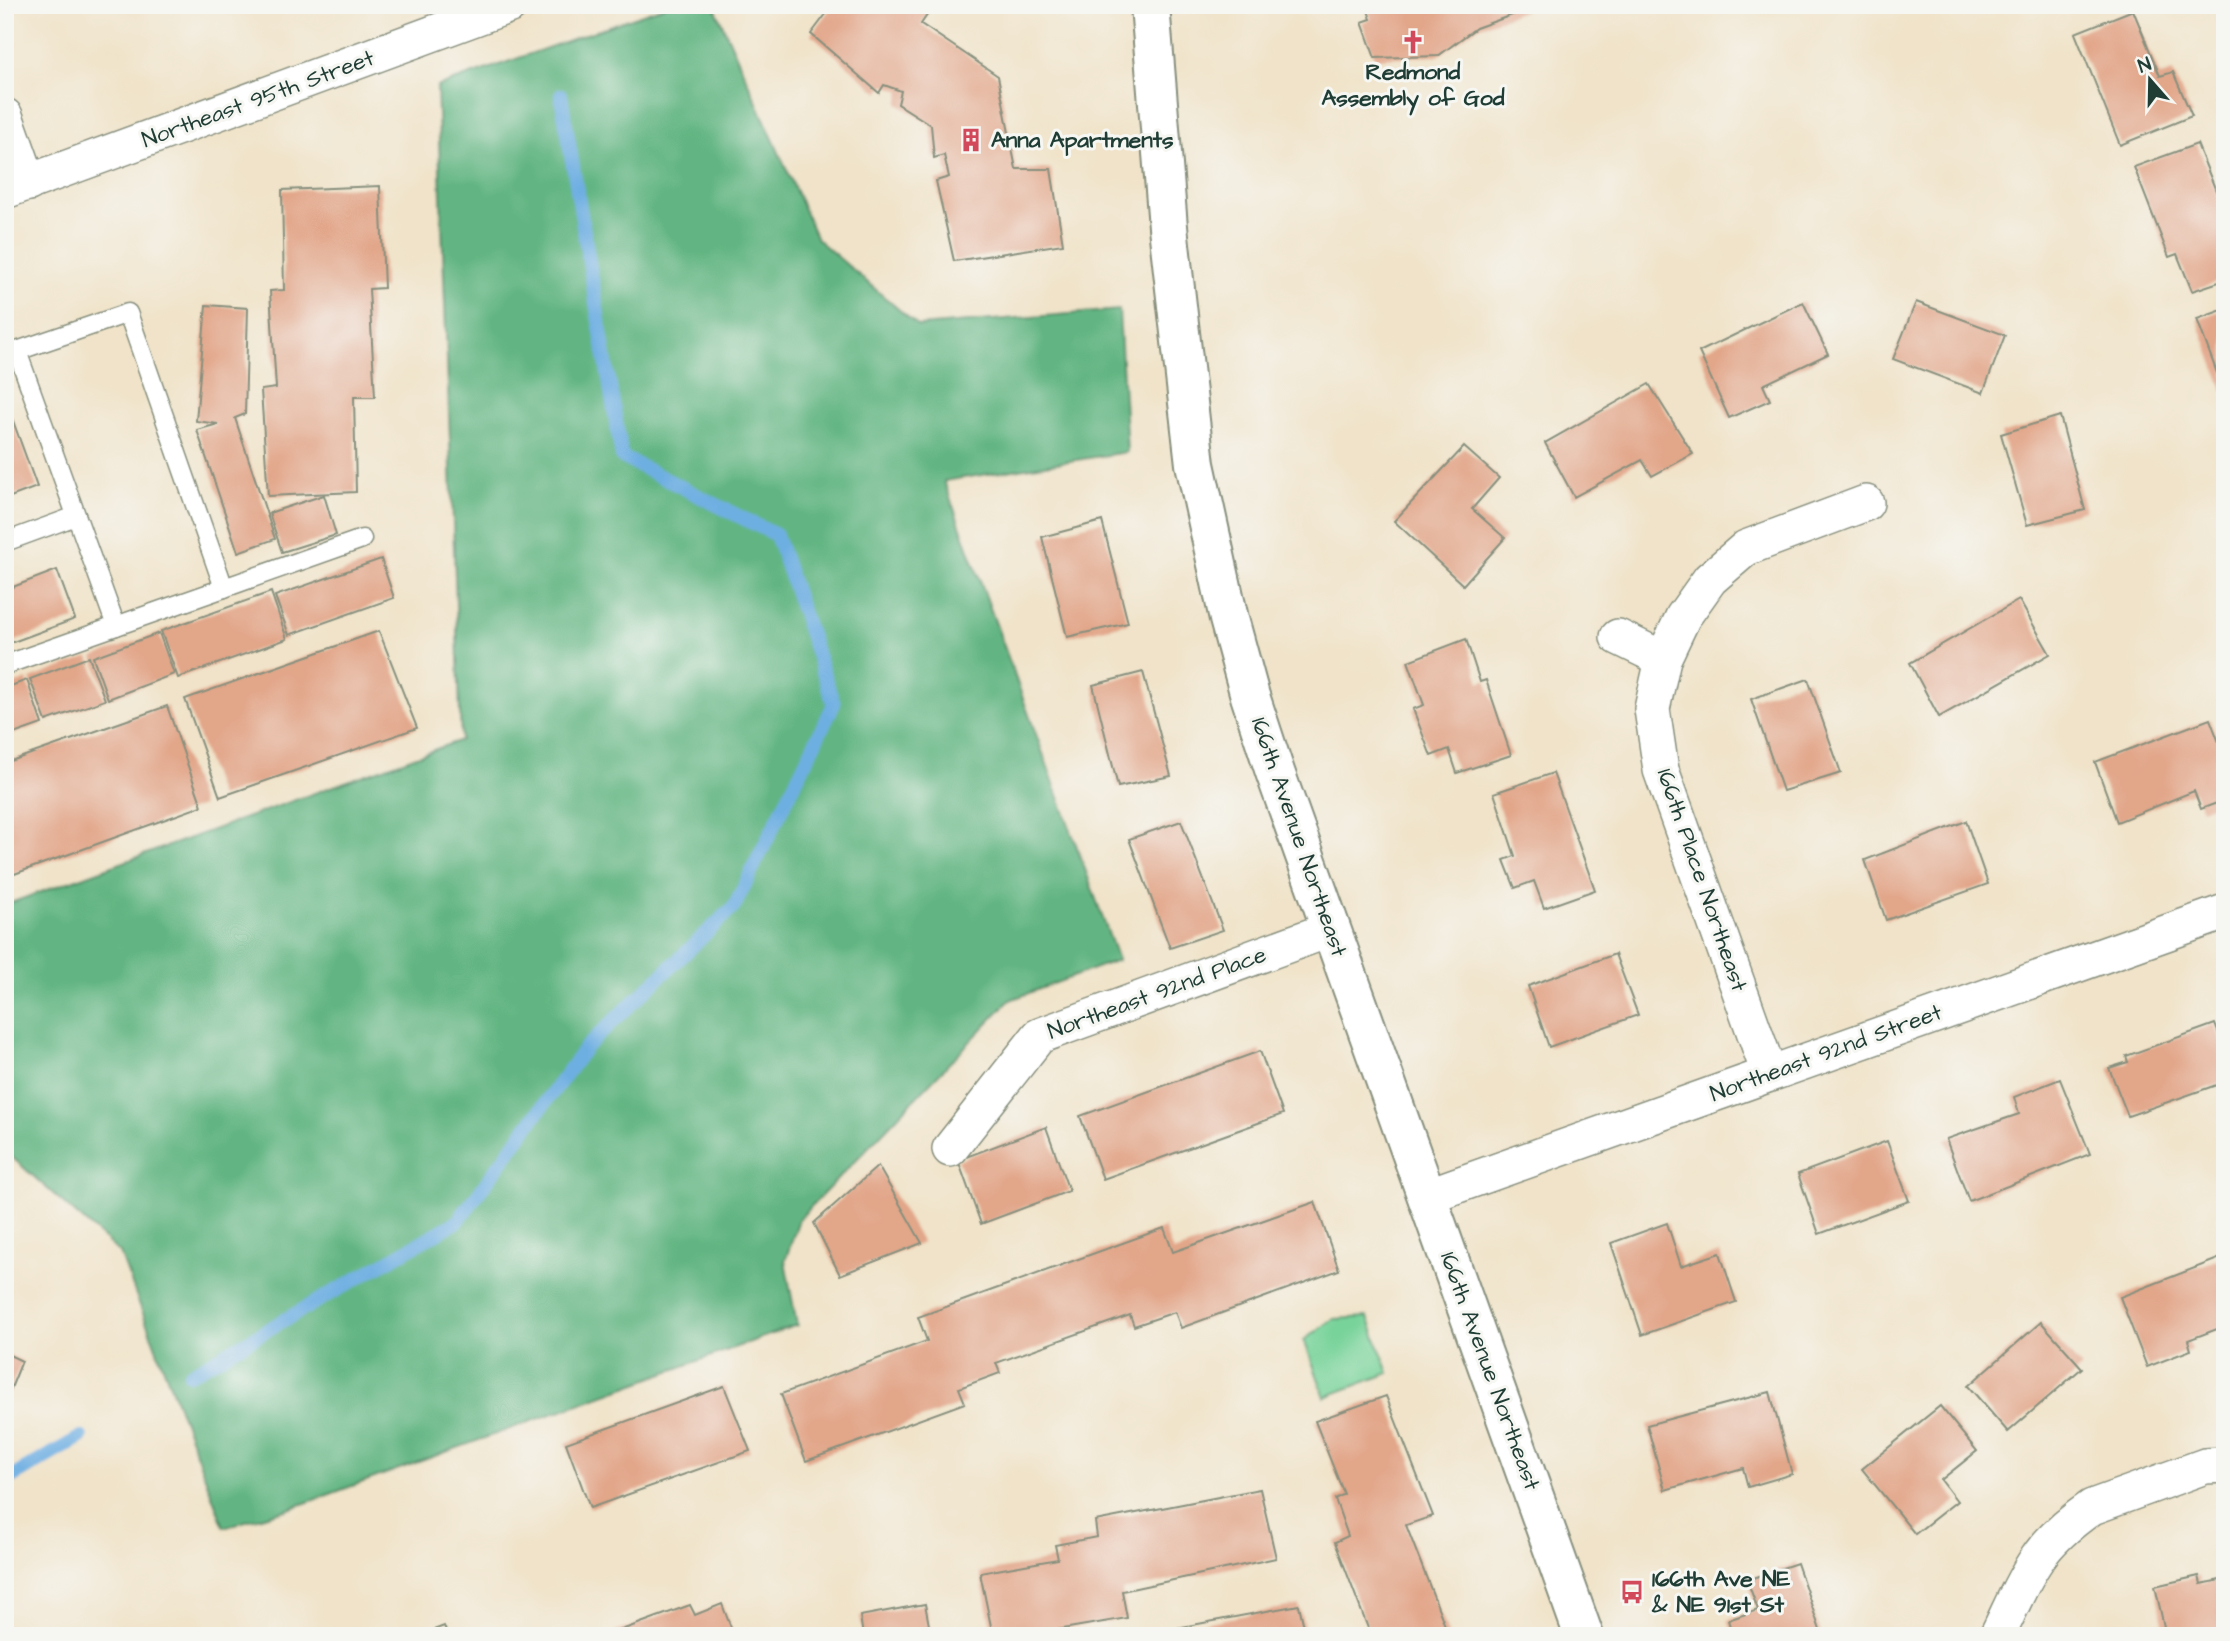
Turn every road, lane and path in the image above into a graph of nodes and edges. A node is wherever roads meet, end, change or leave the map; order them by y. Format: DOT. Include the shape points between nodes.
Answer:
graph roads {
  1 [pos="510,5"];
  2 [pos="1150,5"];
  3 [pos="5,116"];
  4 [pos="17,187"];
  5 [pos="1866,503"];
  6 [pos="76,516"];
  7 [pos="362,539"];
  8 [pos="5,542"];
  9 [pos="224,588"];
  10 [pos="116,625"];
  11 [pos="1618,637"];
  12 [pos="1663,659"];
  13 [pos="5,665"];
  14 [pos="2225,912"];
  15 [pos="1331,929"];
  16 [pos="1769,1073"];
  17 [pos="950,1149"];
  18 [pos="1427,1196"];
  19 [pos="2225,1465"];
  20 [pos="1584,1636"];
  21 [pos="1997,1636"];
  1 -- 4 [label="street, Northeast 95th Street"];
  2 -- 15 [label="street, 166th Avenue Northeast" via="1168,227 1195,464 1250,696"];
  3 -- 4 [label="street"];
  5 -- 12 [label="street, 166th Place Northeast" via="1746,548 1710,579 1683,617"];
  6 -- 8 [label="lane"];
  6 -- 9 [label="lane" via="17,351 128,313"];
  6 -- 10 [label="lane"];
  7 -- 9 [label="lane"];
  9 -- 10 [label="lane"];
  10 -- 13 [label="lane"];
  11 -- 12 [label="street"];
  12 -- 16 [label="street, 166th Place Northeast" via="1653,709 1661,770"];
  14 -- 16 [label="street, Northeast 92nd Street"];
  15 -- 17 [label="street, Northeast 92nd Place" via="1039,1036"];
  15 -- 18 [label="street, 166th Avenue Northeast"];
  16 -- 18 [label="street, Northeast 92nd Street"];
  18 -- 20 [label="street, 166th Avenue Northeast"];
  19 -- 21 [label="street" via="2205,1466 2083,1513 2038,1558"];
}
